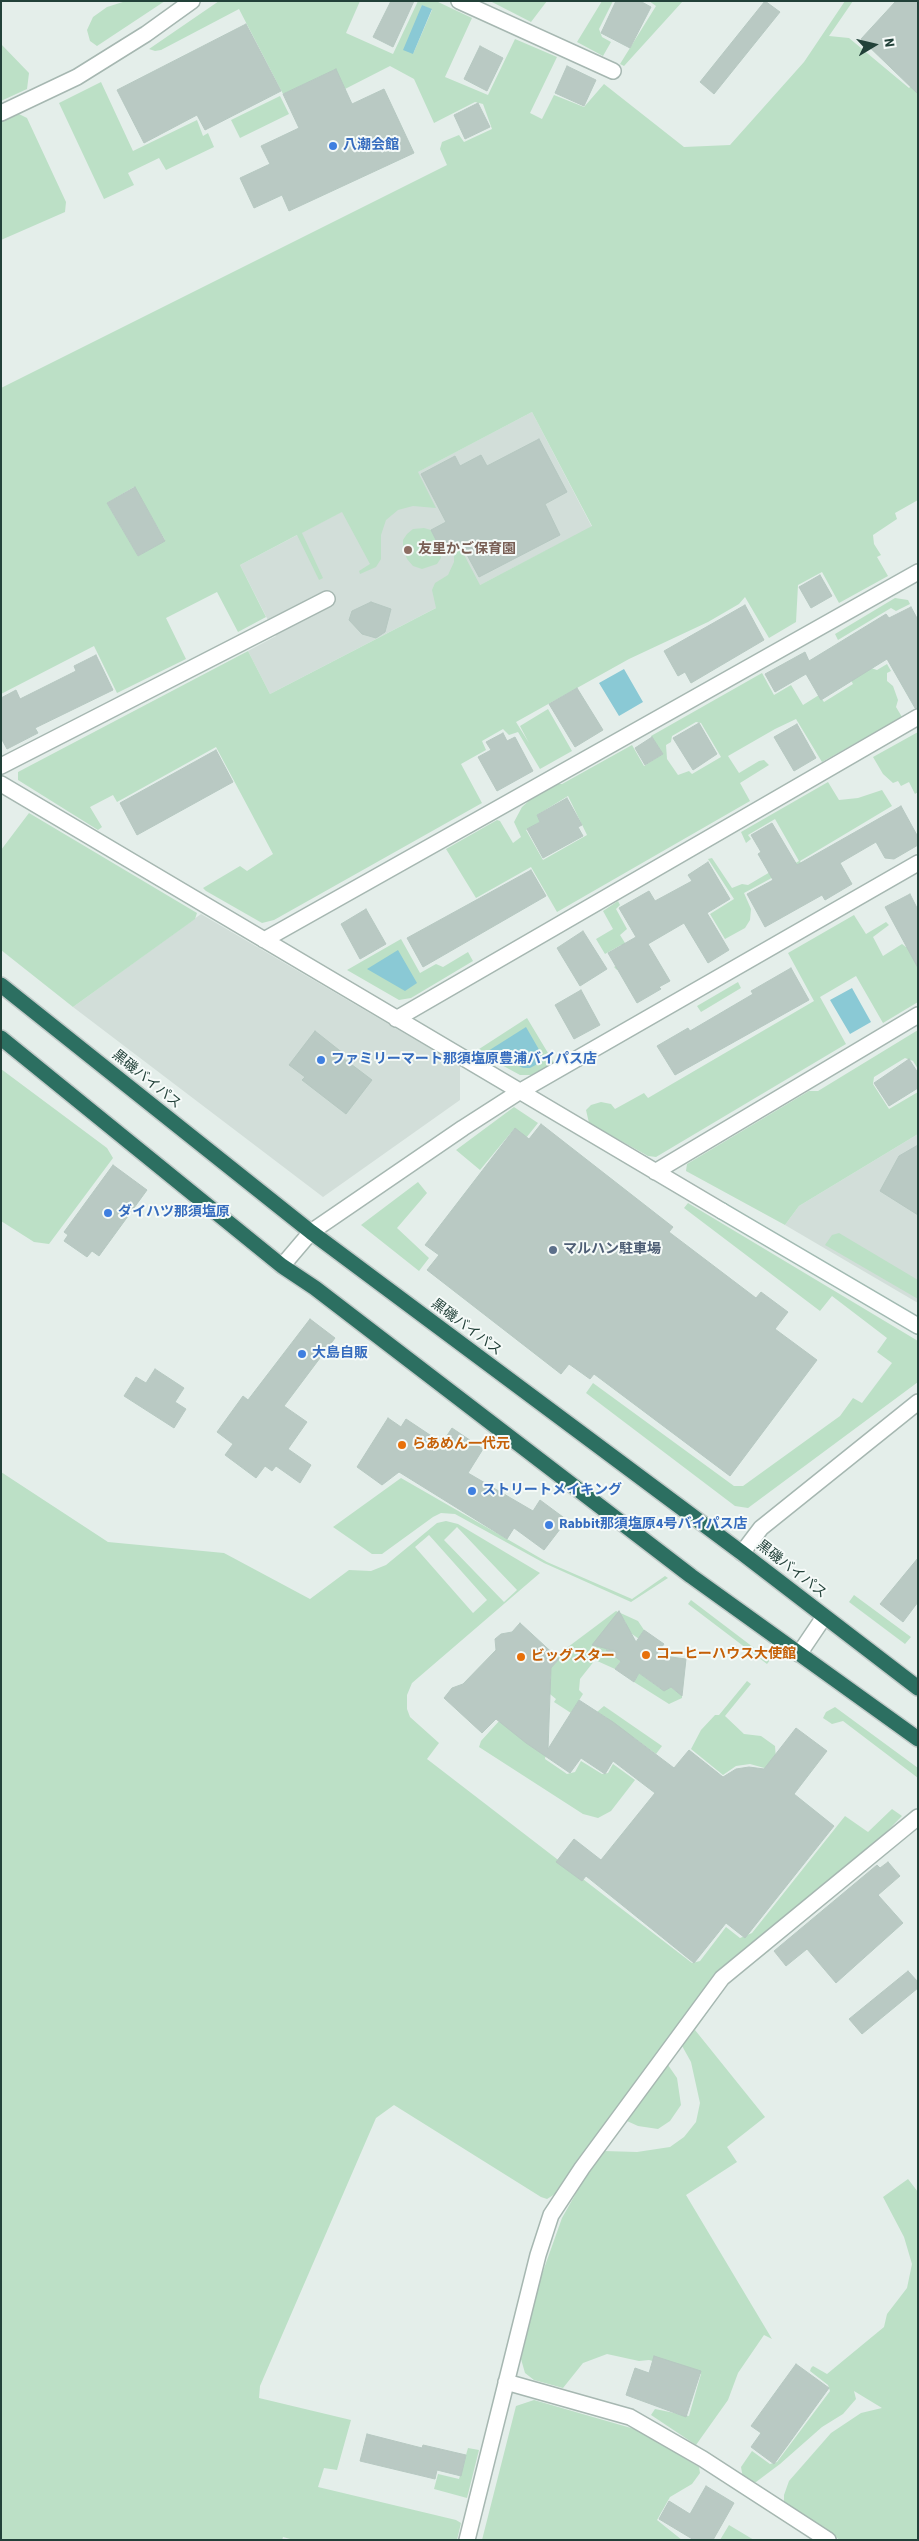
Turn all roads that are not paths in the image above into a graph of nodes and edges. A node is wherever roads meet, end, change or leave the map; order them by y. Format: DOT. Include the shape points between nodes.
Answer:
graph roads {
  1 [pos="192,1"];
  2 [pos="459,1"];
  3 [pos="613,71"];
  4 [pos="1,113"];
  5 [pos="916,578"];
  6 [pos="327,599"];
  7 [pos="918,717"];
  8 [pos="1,766"];
  9 [pos="1,784"];
  10 [pos="918,863"];
  11 [pos="264,940"];
  12 [pos="1,985"];
  13 [pos="918,1015"];
  14 [pos="396,1019"];
  15 [pos="1,1038"];
  16 [pos="519,1092"];
  17 [pos="654,1172"];
  18 [pos="311,1232"];
  19 [pos="282,1266"];
  20 [pos="918,1326"];
  21 [pos="918,1402"];
  22 [pos="742,1553"];
  23 [pos="824,1617"];
  24 [pos="798,1654"];
  25 [pos="918,1688"];
  26 [pos="918,1739"];
  27 [pos="918,1818"];
  28 [pos="506,2382"];
  29 [pos="810,2535"];
  30 [pos="467,2540"];
  31 [pos="828,2540"];
  1 -- 4 [label="street" via="77,77"];
  2 -- 3 [label="street"];
  5 -- 11 [label="street"];
  6 -- 8 [label="street"];
  7 -- 14 [label="street"];
  9 -- 11 [label="street"];
  10 -- 16 [label="street"];
  11 -- 14 [label="street"];
  12 -- 18 [label="highway, 黒磯バイパス"];
  13 -- 17 [label="street"];
  14 -- 16 [label="street"];
  15 -- 19 [label="highway"];
  16 -- 17 [label="street"];
  16 -- 18 [label="street"];
  17 -- 20 [label="street"];
  18 -- 19 [label="street"];
  18 -- 22 [label="highway, 黒磯バイパス"];
  19 -- 24 [label="highway"];
  21 -- 22 [label="street" via="761,1528"];
  22 -- 23 [label="highway, 黒磯バイパス"];
  23 -- 24 [label="street"];
  23 -- 25 [label="highway, 黒磯バイパス"];
  24 -- 26 [label="highway"];
  27 -- 28 [label="street" via="722,1978 697,2010 582,2168 552,2215 538,2255"];
  28 -- 29 [label="street" via="630,2417 703,2460"];
  28 -- 30 [label="street"];
  29 -- 31 [label="street"];
}
